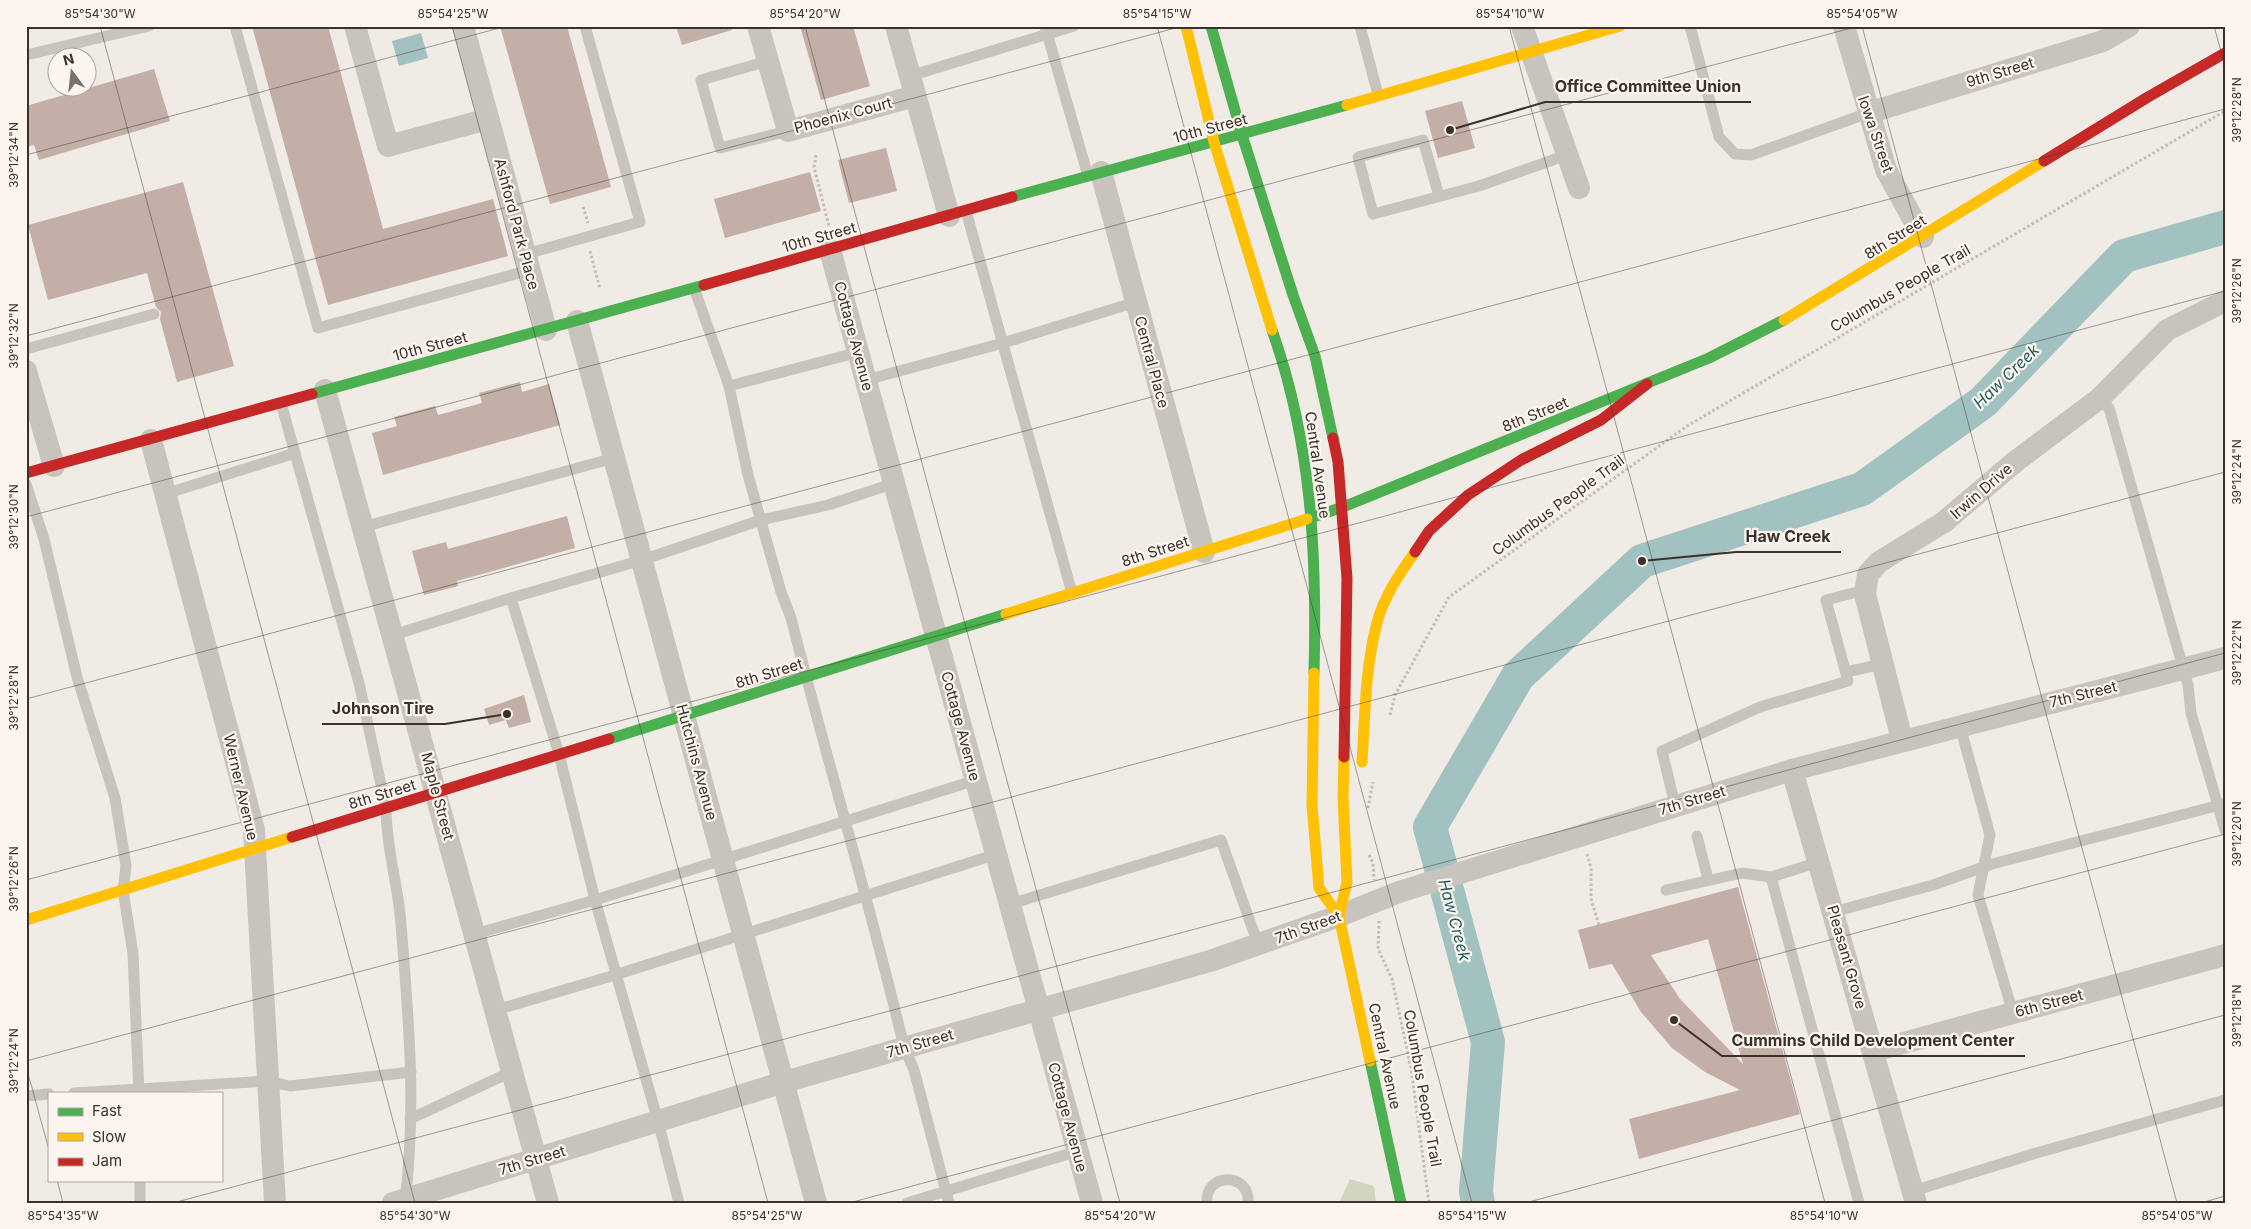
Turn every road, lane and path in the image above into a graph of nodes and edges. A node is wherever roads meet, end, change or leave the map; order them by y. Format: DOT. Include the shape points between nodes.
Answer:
graph roads {
  1 [pos="148,26"];
  2 [pos="235,26"];
  3 [pos="356,26"];
  4 [pos="463,26"];
  5 [pos="585,26"];
  6 [pos="758,26"];
  7 [pos="896,26"];
  8 [pos="1074,26"];
  9 [pos="1186,26"];
  10 [pos="1211,26"];
  11 [pos="1360,26"];
  12 [pos="1522,26"];
  13 [pos="1620,26"];
  14 [pos="1690,26"];
  15 [pos="1844,26"];
  16 [pos="2129,26"];
  17 [pos="1046,30"];
  18 [pos="1529,52"];
  19 [pos="2225,53"];
  20 [pos="26,55"];
  21 [pos="768,61"];
  22 [pos="912,86"];
  23 [pos="1378,95"];
  24 [pos="2225,111"];
  25 [pos="1868,112"];
  26 [pos="488,119"];
  27 [pos="788,131"];
  28 [pos="1242,135"];
  29 [pos="1214,142"];
  30 [pos="1567,154"];
  31 [pos="816,155"];
  32 [pos="1095,174"];
  33 [pos="1579,188"];
  34 [pos="1439,196"];
  35 [pos="957,213"];
  36 [pos="829,226"];
  37 [pos="1923,237"];
  38 [pos="830,250"];
  39 [pos="528,262"];
  40 [pos="694,288"];
  41 [pos="2225,300"];
  42 [pos="1136,302"];
  43 [pos="154,314"];
  44 [pos="577,321"];
  45 [pos="546,330"];
  46 [pos="1003,344"];
  47 [pos="26,349"];
  48 [pos="859,352"];
  49 [pos="26,371"];
  50 [pos="866,380"];
  51 [pos="1647,384"];
  52 [pos="729,386"];
  53 [pos="325,390"];
  54 [pos="2100,398"];
  55 [pos="282,403"];
  56 [pos="151,440"];
  57 [pos="295,453"];
  58 [pos="614,458"];
  59 [pos="54,466"];
  60 [pos="26,473"];
  61 [pos="895,483"];
  62 [pos="26,484"];
  63 [pos="165,494"];
  64 [pos="1343,507"];
  65 [pos="1311,517"];
  66 [pos="761,520"];
  67 [pos="363,527"];
  68 [pos="1204,552"];
  69 [pos="642,560"];
  70 [pos="1866,590"];
  71 [pos="1072,594"];
  72 [pos="511,598"];
  73 [pos="393,635"];
  74 [pos="937,636"];
  75 [pos="2225,658"];
  76 [pos="1883,664"];
  77 [pos="2183,669"];
  78 [pos="1846,672"];
  79 [pos="806,677"];
  80 [pos="685,715"];
  81 [pos="1388,722"];
  82 [pos="1960,726"];
  83 [pos="1902,740"];
  84 [pos="559,754"];
  85 [pos="1792,770"];
  86 [pos="1374,777"];
  87 [pos="976,780"];
  88 [pos="437,792"];
  89 [pos="1343,798"];
  90 [pos="1675,805"];
  91 [pos="2221,805"];
  92 [pos="386,808"];
  93 [pos="1368,814"];
  94 [pos="844,820"];
  95 [pos="2225,830"];
  96 [pos="1697,836"];
  97 [pos="256,849"];
  98 [pos="1366,852"];
  99 [pos="1586,853"];
  100 [pos="996,854"];
  101 [pos="723,858"];
  102 [pos="1819,862"];
  103 [pos="1984,868"];
  104 [pos="1771,877"];
  105 [pos="1708,879"];
  106 [pos="123,890"];
  107 [pos="1666,890"];
  108 [pos="866,895"];
  109 [pos="595,900"];
  110 [pos="1376,901"];
  111 [pos="1010,904"];
  112 [pos="1833,912"];
  113 [pos="1339,916"];
  114 [pos="26,920"];
  115 [pos="1599,925"];
  116 [pos="743,933"];
  117 [pos="475,934"];
  118 [pos="1258,944"];
  119 [pos="2225,955"];
  120 [pos="616,975"];
  121 [pos="1038,1008"];
  122 [pos="496,1010"];
  123 [pos="2013,1013"];
  124 [pos="904,1048"];
  125 [pos="1874,1051"];
  126 [pos="513,1071"];
  127 [pos="411,1072"];
  128 [pos="268,1081"];
  129 [pos="784,1082"];
  130 [pos="139,1091"];
  131 [pos="106,1092"];
  132 [pos="48,1094"];
  133 [pos="26,1096"];
  134 [pos="2225,1100"];
  135 [pos="410,1119"];
  136 [pos="658,1121"];
  137 [pos="1078,1151"];
  138 [pos="536,1159"];
  139 [pos="140,1182"];
  140 [pos="945,1191"];
  141 [pos="1915,1200"];
  142 [pos="401,1201"];
  143 [pos="140,1203"];
  144 [pos="275,1203"];
  145 [pos="548,1203"];
  146 [pos="679,1203"];
  147 [pos="816,1203"];
  148 [pos="908,1203"];
  149 [pos="948,1203"];
  150 [pos="1092,1203"];
  151 [pos="1207,1203"];
  152 [pos="1248,1203"];
  153 [pos="1401,1203"];
  154 [pos="1429,1203"];
  155 [pos="1859,1203"];
  1 -- 20 [label="lane"];
  2 -- 39 [label="lane" via="318,328"];
  3 -- 26 [label="street" via="388,146"];
  4 -- 26 [label="street, Ashford Park Place"];
  5 -- 39 [label="lane" via="640,222"];
  6 -- 21 [label="street, Phoenix Court"];
  7 -- 22 [label="street"];
  8 -- 17 [label="lane"];
  9 -- 29 [label="main road, Central Avenue"];
  10 -- 28 [label="main road, Central Avenue"];
  11 -- 23 [label="lane"];
  12 -- 18 [label="street"];
  13 -- 18 [label="main road, 10th Street"];
  14 -- 25 [label="lane" via="1720,136 1734,154 1751,155"];
  15 -- 25 [label="street, Iowa Street"];
  16 -- 25 [label="street, 9th Street" via="2103,41"];
  17 -- 22 [label="lane"];
  17 -- 32 [label="lane"];
  18 -- 23 [label="main road, 10th Street"];
  18 -- 30 [label="street"];
  19 -- 37 [label="main road, 8th Street"];
  21 -- 27 [label="street, Phoenix Court"];
  21 -- 27 [label="lane" via="701,80 720,148"];
  22 -- 27 [label="street, Phoenix Court"];
  22 -- 35 [label="street"];
  23 -- 28 [label="main road, 10th Street"];
  24 -- 81 [label="path, Columbus People Trail" via="1687,426 1449,597 1395,695"];
  25 -- 37 [label="street, Iowa Street" via="1886,170"];
  26 -- 39 [label="street, Ashford Park Place"];
  28 -- 29 [label="main road, 10th Street"];
  28 -- 64 [label="main road, Central Avenue" via="1315,356 1333,430"];
  29 -- 32 [label="main road, 10th Street"];
  29 -- 65 [label="main road, Central Avenue" via="1294,401 1307,469"];
  30 -- 33 [label="street"];
  30 -- 34 [label="lane" via="1479,186"];
  31 -- 36 [label="path" via="814,167"];
  32 -- 35 [label="main road, 10th Street"];
  32 -- 42 [label="street, Central Place"];
  34 -- 34 [label="lane" via="1374,214 1358,157 1424,140"];
  35 -- 38 [label="main road, 10th Street"];
  35 -- 46 [label="lane"];
  37 -- 51 [label="main road, 8th Street" via="1802,311 1709,358"];
  38 -- 40 [label="main road, 10th Street"];
  38 -- 48 [label="street, Cottage Avenue"];
  39 -- 45 [label="street, Ashford Park Place"];
  40 -- 44 [label="main road, 10th Street"];
  40 -- 52 [label="lane"];
  41 -- 54 [label="street, Irwin Drive" via="2167,330"];
  42 -- 46 [label="lane"];
  42 -- 68 [label="street, Central Place"];
  43 -- 47 [label="lane"];
  44 -- 45 [label="main road, 10th Street"];
  44 -- 58 [label="street, Hutchins Avenue"];
  45 -- 53 [label="main road, 10th Street"];
  46 -- 50 [label="lane"];
  46 -- 71 [label="lane"];
  48 -- 50 [label="street, Cottage Avenue"];
  48 -- 52 [label="lane"];
  49 -- 59 [label="street"];
  50 -- 61 [label="street, Cottage Avenue"];
  51 -- 64 [label="main road, 8th Street"];
  51 -- 89 [label="main road" via="1601,420 1521,460 1468,495 1429,531 1398,576 1377,622 1368,673 1362,764"];
  52 -- 66 [label="lane"];
  53 -- 55 [label="main road, 10th Street"];
  53 -- 67 [label="street, Maple Street"];
  54 -- 70 [label="street, Irwin Drive" via="2016,461 1944,522 1879,562 1868,574"];
  54 -- 77 [label="lane" via="2109,408"];
  55 -- 56 [label="main road, 10th Street"];
  55 -- 57 [label="lane"];
  56 -- 59 [label="main road, 10th Street"];
  56 -- 63 [label="street, Werner Avenue"];
  57 -- 63 [label="lane"];
  57 -- 92 [label="lane" via="359,683"];
  58 -- 67 [label="lane"];
  58 -- 69 [label="street, Hutchins Avenue"];
  59 -- 60 [label="main road, 10th Street"];
  61 -- 66 [label="lane" via="828,505"];
  61 -- 74 [label="street, Cottage Avenue"];
  62 -- 106 [label="lane" via="44,540 77,677 115,798 126,866"];
  63 -- 97 [label="street, Werner Avenue" via="253,826"];
  64 -- 65 [label="main road, 8th Street"];
  64 -- 89 [label="main road, Central Avenue" via="1348,628"];
  65 -- 68 [label="main road, 8th Street"];
  65 -- 113 [label="main road, Central Avenue" via="1316,585 1312,805 1319,888"];
  66 -- 69 [label="lane"];
  66 -- 79 [label="lane"];
  67 -- 73 [label="street, Maple Street"];
  68 -- 71 [label="main road, 8th Street"];
  69 -- 72 [label="lane"];
  69 -- 80 [label="street, Hutchins Avenue"];
  70 -- 76 [label="street, Irwin Drive"];
  70 -- 78 [label="lane" via="1826,600"];
  71 -- 74 [label="main road, 8th Street"];
  72 -- 73 [label="lane"];
  72 -- 84 [label="lane"];
  73 -- 88 [label="street, Maple Street"];
  74 -- 79 [label="main road, 8th Street"];
  74 -- 87 [label="street, Cottage Avenue"];
  75 -- 77 [label="street, 7th Street"];
  76 -- 78 [label="lane"];
  76 -- 83 [label="street, Irwin Drive"];
  77 -- 82 [label="street, 7th Street"];
  77 -- 91 [label="lane" via="2191,713"];
  78 -- 90 [label="lane" via="1848,681 1760,707 1662,750"];
  79 -- 80 [label="main road, 8th Street"];
  79 -- 94 [label="lane"];
  80 -- 84 [label="main road, 8th Street"];
  80 -- 101 [label="street, Hutchins Avenue"];
  82 -- 83 [label="street, 7th Street"];
  82 -- 103 [label="lane" via="1990,835"];
  83 -- 85 [label="street, 7th Street"];
  84 -- 88 [label="main road, 8th Street"];
  84 -- 109 [label="lane"];
  85 -- 90 [label="street, 7th Street"];
  85 -- 102 [label="street, Pleasant Grove"];
  86 -- 93 [label="path"];
  87 -- 94 [label="lane"];
  87 -- 100 [label="street, Cottage Avenue"];
  88 -- 92 [label="main road, 8th Street"];
  88 -- 117 [label="street, Maple Street"];
  89 -- 113 [label="main road, Central Avenue" via="1347,882"];
  90 -- 110 [label="street, 7th Street"];
  91 -- 95 [label="lane"];
  91 -- 103 [label="lane"];
  92 -- 97 [label="main road, 8th Street"];
  92 -- 127 [label="lane" via="399,911"];
  94 -- 101 [label="lane"];
  94 -- 108 [label="lane"];
  96 -- 105 [label="lane"];
  97 -- 106 [label="main road, 8th Street"];
  97 -- 128 [label="street, Werner Avenue"];
  98 -- 110 [label="path, Columbus People Trail" via="1373,863"];
  99 -- 115 [label="path" via="1591,868 1591,899"];
  100 -- 108 [label="lane"];
  100 -- 111 [label="street, Cottage Avenue"];
  101 -- 109 [label="lane"];
  101 -- 116 [label="street, Hutchins Avenue"];
  102 -- 104 [label="lane"];
  102 -- 112 [label="street, Pleasant Grove"];
  103 -- 112 [label="lane"];
  103 -- 123 [label="lane" via="1978,895"];
  104 -- 105 [label="lane" via="1742,873"];
  104 -- 155 [label="lane"];
  105 -- 107 [label="lane"];
  106 -- 114 [label="main road, 8th Street"];
  106 -- 130 [label="lane" via="132,954"];
  108 -- 116 [label="lane"];
  108 -- 124 [label="lane"];
  109 -- 117 [label="lane"];
  109 -- 120 [label="lane"];
  110 -- 113 [label="street, 7th Street"];
  110 -- 154 [label="path, Columbus People Trail" via="1380,930 1378,949 1392,980 1411,1068"];
  111 -- 118 [label="lane" via="1221,840"];
  111 -- 121 [label="street, Cottage Avenue"];
  112 -- 125 [label="street, Pleasant Grove"];
  113 -- 118 [label="street, 7th Street"];
  113 -- 153 [label="main road, Central Avenue"];
  116 -- 120 [label="lane"];
  116 -- 129 [label="street, Hutchins Avenue"];
  117 -- 122 [label="street, Maple Street"];
  118 -- 121 [label="street, 7th Street" via="1210,961"];
  119 -- 123 [label="street, 6th Street"];
  120 -- 122 [label="lane"];
  120 -- 136 [label="lane"];
  121 -- 124 [label="street, 7th Street"];
  121 -- 137 [label="street, Cottage Avenue"];
  122 -- 126 [label="street, Maple Street"];
  123 -- 125 [label="street, 6th Street"];
  124 -- 129 [label="street, 7th Street"];
  124 -- 140 [label="lane" via="914,1070"];
  125 -- 141 [label="street, Pleasant Grove"];
  126 -- 135 [label="lane"];
  126 -- 138 [label="street, Maple Street"];
  127 -- 128 [label="lane" via="290,1086"];
  127 -- 135 [label="lane"];
  128 -- 130 [label="lane"];
  128 -- 144 [label="street, Werner Avenue"];
  129 -- 136 [label="street, 7th Street"];
  129 -- 147 [label="street, Hutchins Avenue"];
  130 -- 131 [label="lane"];
  132 -- 133 [label="lane"];
  134 -- 141 [label="lane" via="2033,1154"];
  135 -- 142 [label="lane"];
  136 -- 138 [label="street, 7th Street"];
  136 -- 146 [label="lane"];
  137 -- 140 [label="lane"];
  137 -- 150 [label="street, Cottage Avenue"];
  138 -- 142 [label="street, 7th Street"];
  138 -- 145 [label="street, Maple Street"];
  139 -- 143 [label="lane"];
  140 -- 148 [label="lane"];
  140 -- 149 [label="lane"];
  151 -- 152 [label="lane" via="1212,1185 1225,1179 1232,1179 1244,1187"];
}
